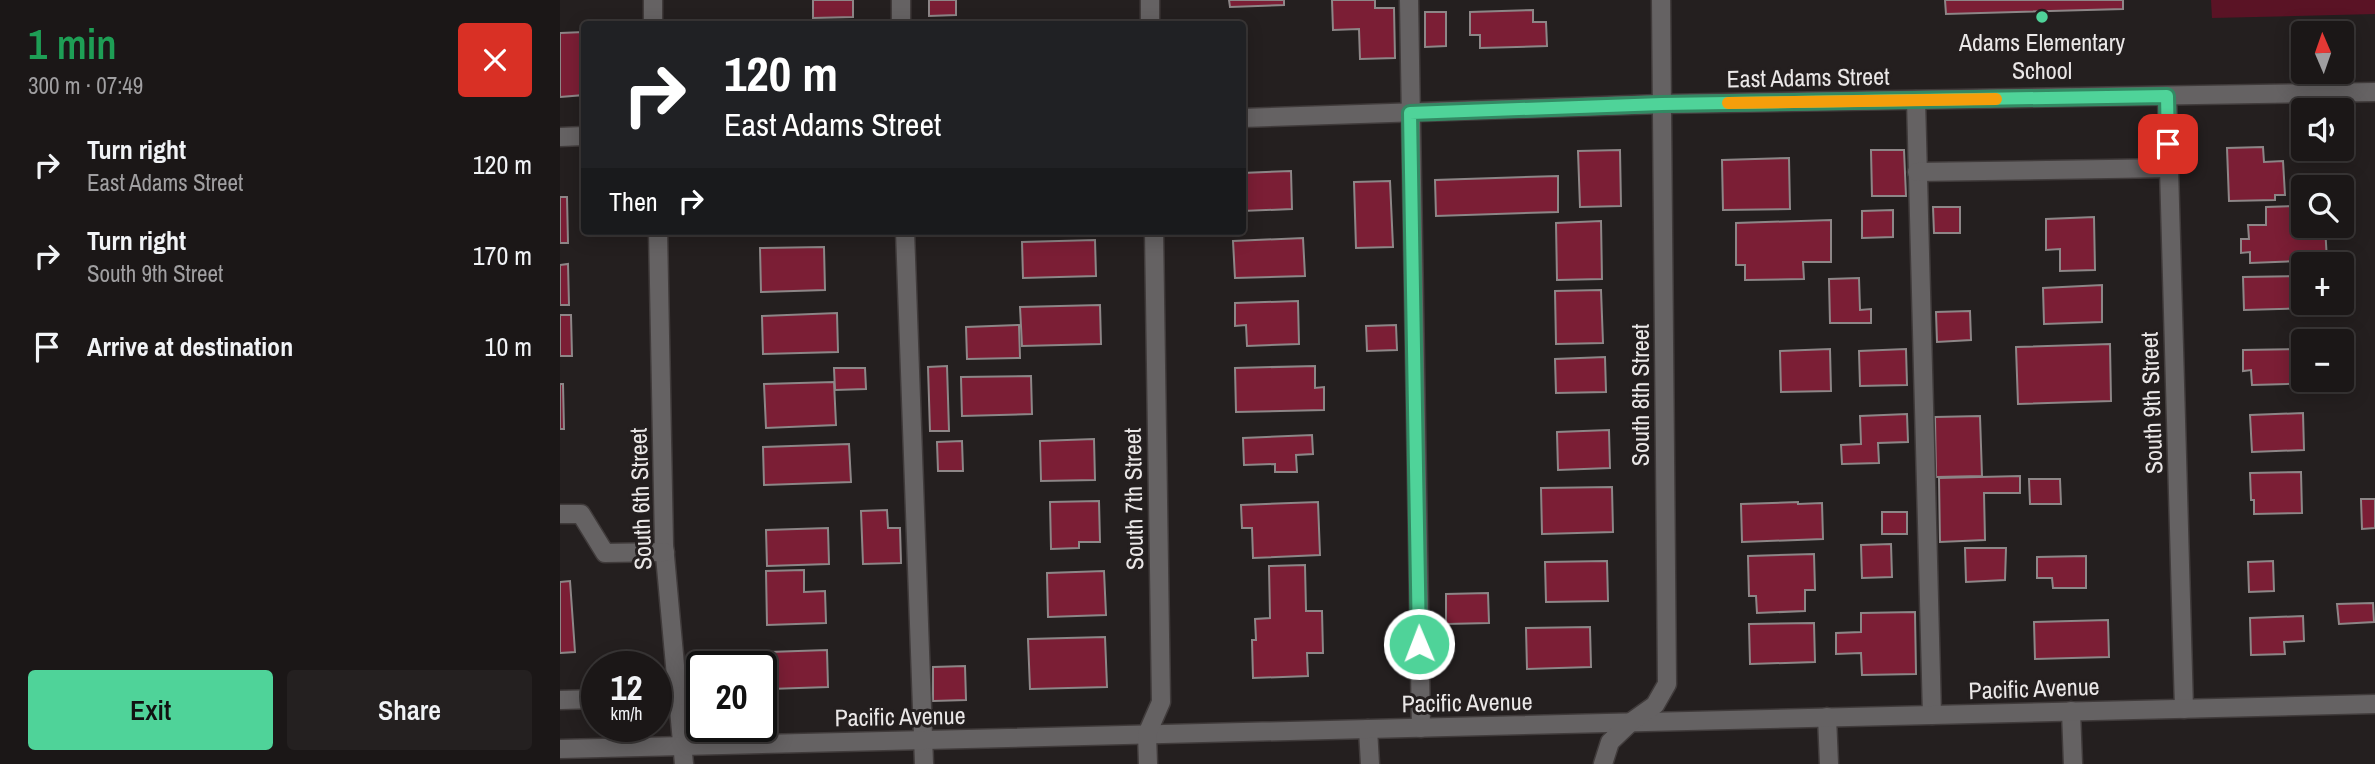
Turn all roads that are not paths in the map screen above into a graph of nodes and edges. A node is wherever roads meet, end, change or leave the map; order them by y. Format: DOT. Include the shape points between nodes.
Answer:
graph roads {
  1 [pos="653,0"];
  2 [pos="901,0"];
  3 [pos="1150,0"];
  4 [pos="1409,0"];
  5 [pos="1661,0"];
  6 [pos="653,21"];
  7 [pos="901,21"];
  8 [pos="1150,21"];
  9 [pos="2375,92"];
  10 [pos="2167,96"];
  11 [pos="1916,100"];
  12 [pos="1662,104"];
  13 [pos="1410,113"];
  14 [pos="1246,118"];
  15 [pos="581,136"];
  16 [pos="560,137"];
  17 [pos="2169,168"];
  18 [pos="1917,172"];
  19 [pos="658,235"];
  20 [pos="905,235"];
  21 [pos="1154,235"];
  22 [pos="560,514"];
  23 [pos="665,552"];
  24 [pos="672,696"];
  25 [pos="678,696"];
  26 [pos="581,699"];
  27 [pos="560,700"];
  28 [pos="2375,704"];
  29 [pos="2185,709"];
  30 [pos="2071,711"];
  31 [pos="1932,715"];
  32 [pos="1827,717"];
  33 [pos="1631,722"];
  34 [pos="1421,728"];
  35 [pos="1368,729"];
  36 [pos="1147,734"];
  37 [pos="923,740"];
  38 [pos="560,749"];
  39 [pos="684,755"];
  40 [pos="924,764"];
  41 [pos="1148,764"];
  42 [pos="1370,764"];
  43 [pos="1603,764"];
  44 [pos="1829,764"];
  45 [pos="2073,764"];
  1 -- 6 [label="street"];
  2 -- 7 [label="street"];
  3 -- 8 [label="street"];
  4 -- 13 [label="street"];
  5 -- 12 [label="street, South 8th Street"];
  9 -- 10 [label="street, East Adams Street"];
  10 -- 11 [label="street, East Adams Street"];
  10 -- 17 [label="street, South 9th Street"];
  11 -- 12 [label="street, East Adams Street"];
  11 -- 18 [label="street"];
  12 -- 13 [label="street, East Adams Street"];
  12 -- 33 [label="street, South 8th Street" via="1667,684 1655,705"];
  13 -- 14 [label="street, East Adams Street"];
  13 -- 34 [label="street"];
  15 -- 16 [label="street"];
  17 -- 18 [label="street"];
  17 -- 29 [label="street, South 9th Street"];
  18 -- 31 [label="street"];
  19 -- 23 [label="street, South 6th Street"];
  20 -- 37 [label="street"];
  21 -- 36 [label="street, South 7th Street" via="1161,702"];
  22 -- 23 [label="street" via="581,514 605,553"];
  23 -- 25 [label="street, South 6th Street"];
  24 -- 25 [label="street"];
  25 -- 39 [label="street, South 6th Street"];
  26 -- 27 [label="street"];
  28 -- 29 [label="street, Pacific Avenue"];
  29 -- 30 [label="street, Pacific Avenue"];
  30 -- 31 [label="street, Pacific Avenue"];
  30 -- 45 [label="street"];
  31 -- 32 [label="street, Pacific Avenue"];
  32 -- 33 [label="street, Pacific Avenue"];
  32 -- 44 [label="street"];
  33 -- 34 [label="street, Pacific Avenue"];
  33 -- 43 [label="street, South 8th Street" via="1610,742"];
  34 -- 35 [label="street, Pacific Avenue"];
  35 -- 36 [label="street, Pacific Avenue"];
  35 -- 42 [label="street"];
  36 -- 37 [label="street, Pacific Avenue"];
  36 -- 41 [label="street, South 7th Street"];
  37 -- 39 [label="street, Pacific Avenue"];
  37 -- 40 [label="street"];
  38 -- 39 [label="street, Pacific Avenue"];
}
